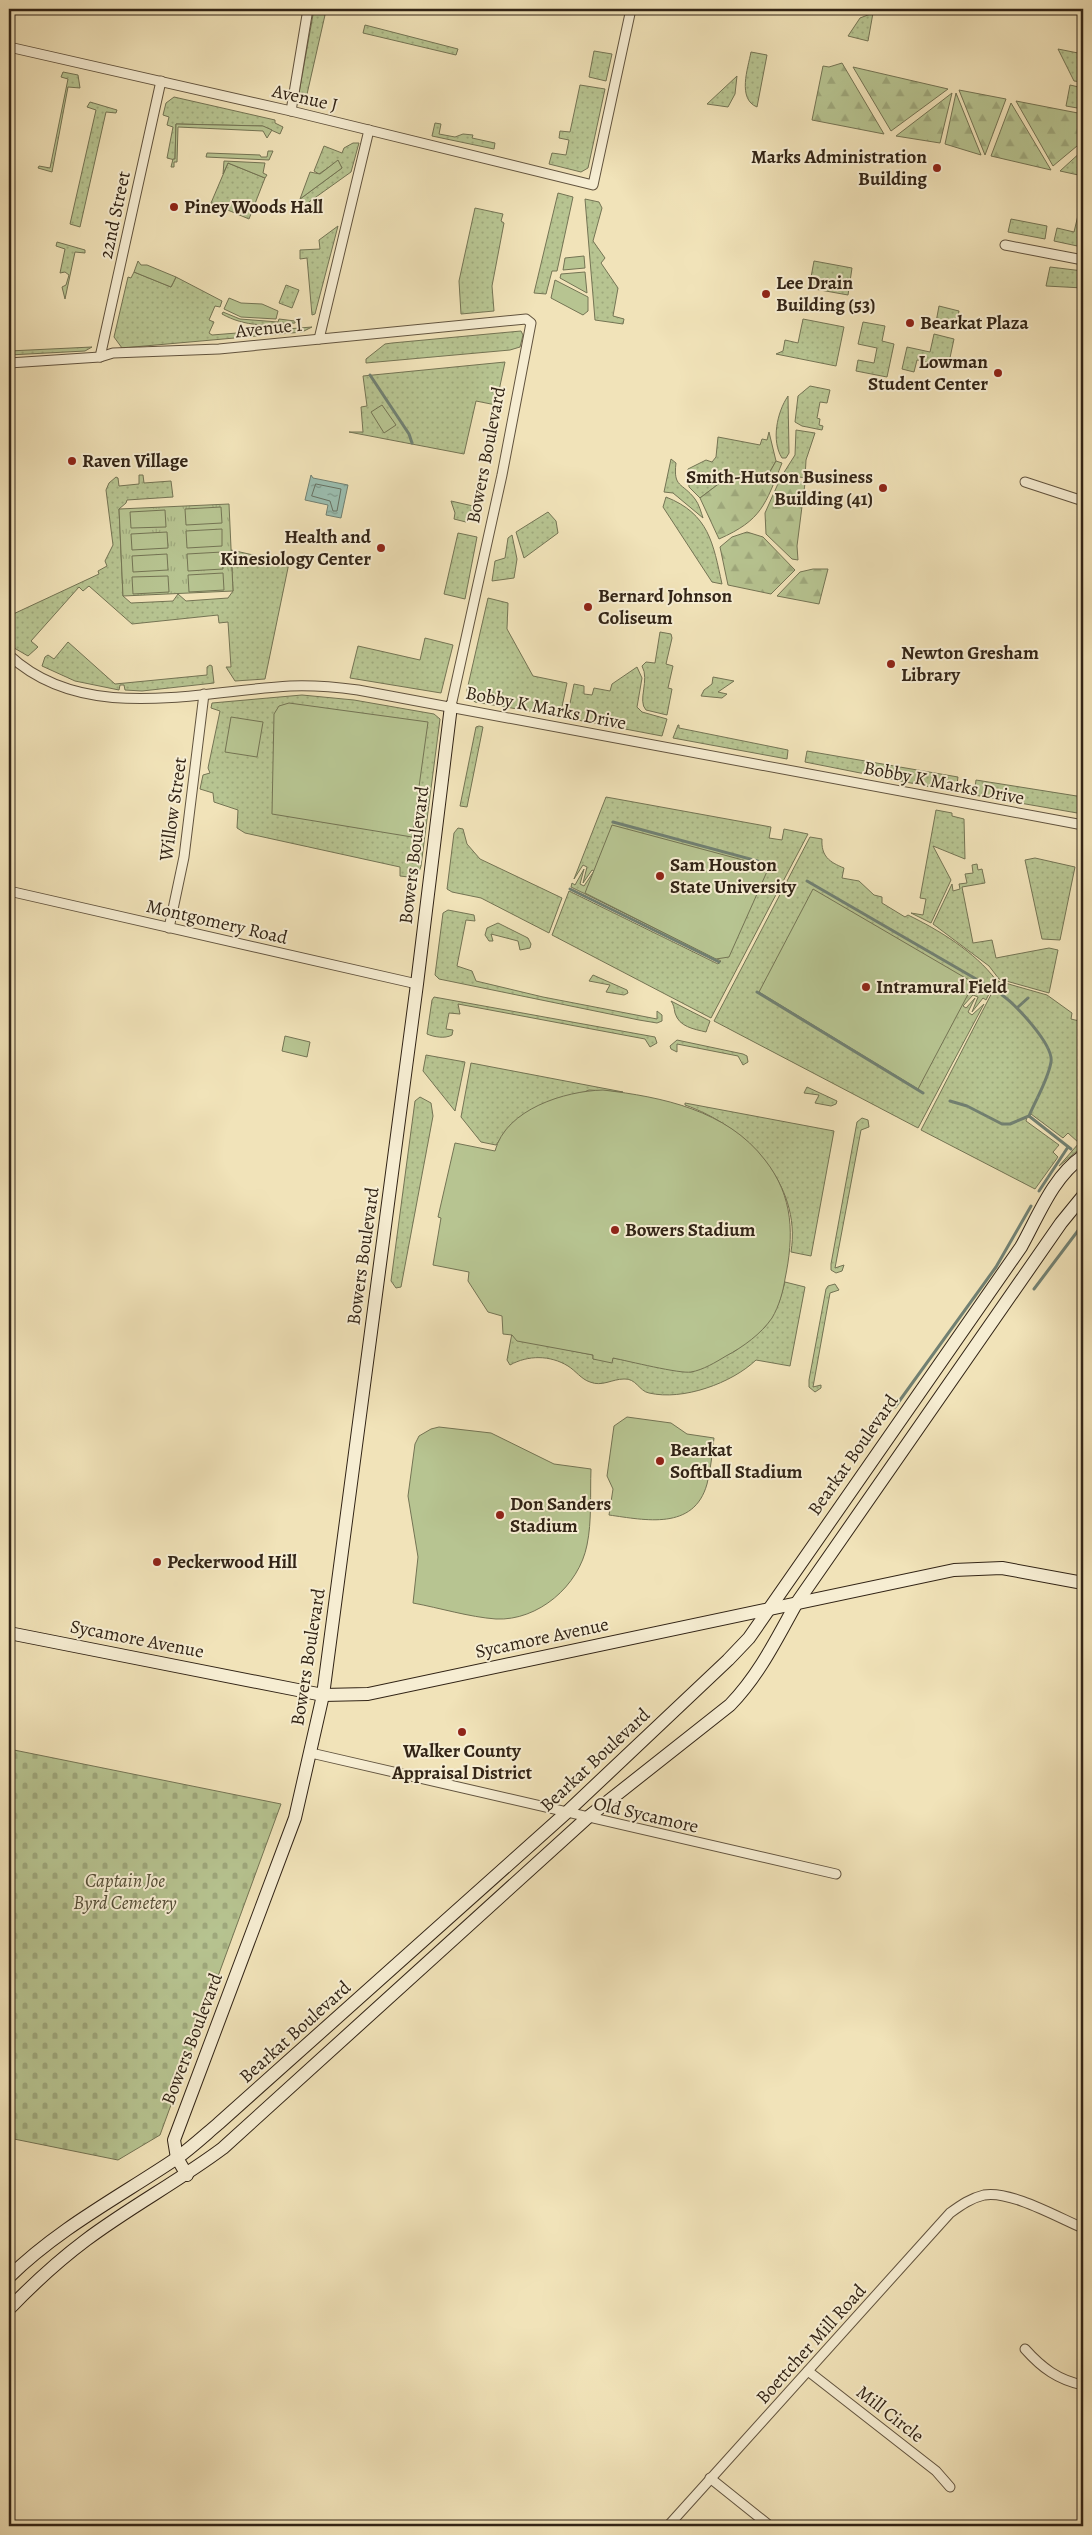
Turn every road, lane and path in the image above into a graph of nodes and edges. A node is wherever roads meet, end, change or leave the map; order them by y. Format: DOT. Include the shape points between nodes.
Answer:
graph roads {
  1 [pos="308,9"];
  2 [pos="631,9"];
  3 [pos="9,47"];
  4 [pos="161,81"];
  5 [pos="290,111"];
  6 [pos="369,130"];
  7 [pos="1005,245"];
  8 [pos="1083,260"];
  9 [pos="531,323"];
  10 [pos="319,339"];
  11 [pos="100,357"];
  12 [pos="9,363"];
  13 [pos="1025,482"];
  14 [pos="1083,501"];
  15 [pos="9,654"];
  16 [pos="204,694"];
  17 [pos="451,706"];
  18 [pos="1083,825"];
  19 [pos="9,892"];
  20 [pos="169,928"];
  21 [pos="417,984"];
  22 [pos="1083,1156"];
  23 [pos="1083,1196"];
  24 [pos="1083,1583"];
  25 [pos="796,1604"];
  26 [pos="770,1608"];
  27 [pos="9,1633"];
  28 [pos="323,1695"];
  29 [pos="311,1754"];
  30 [pos="566,1813"];
  31 [pos="587,1818"];
  32 [pos="836,1874"];
  33 [pos="177,2158"];
  34 [pos="187,2175"];
  35 [pos="1083,2228"];
  36 [pos="9,2277"];
  37 [pos="9,2309"];
  38 [pos="1025,2349"];
  39 [pos="808,2371"];
  40 [pos="1083,2385"];
  41 [pos="710,2478"];
  42 [pos="950,2487"];
  43 [pos="668,2526"];
  44 [pos="770,2526"];
  1 -- 5 [label="street"];
  2 -- 6 [label="street, Avenue J" via="593,185"];
  3 -- 4 [label="street, Avenue J"];
  4 -- 5 [label="street, Avenue J"];
  4 -- 11 [label="street, 22nd Street"];
  5 -- 6 [label="street, Avenue J"];
  6 -- 10 [label="street"];
  7 -- 8 [label="street"];
  9 -- 10 [label="street, Avenue I" via="526,319"];
  9 -- 17 [label="street, Bowers Boulevard" via="502,475"];
  10 -- 11 [label="street, Avenue I" via="219,349 113,353"];
  11 -- 12 [label="street, Avenue I"];
  13 -- 14 [label="street"];
  15 -- 16 [label="street, Bobby K Marks Drive" via="36,674 90,695 150,698"];
  16 -- 17 [label="street, Bobby K Marks Drive" via="324,686"];
  16 -- 20 [label="street, Willow Street" via="184,857"];
  17 -- 18 [label="street, Bobby K Marks Drive"];
  17 -- 21 [label="street, Bowers Boulevard"];
  19 -- 20 [label="street, Montgomery Road"];
  20 -- 21 [label="street, Montgomery Road"];
  21 -- 28 [label="street, Bowers Boulevard"];
  22 -- 26 [label="street, Bearkat Boulevard" via="1060,1177 1020,1247"];
  23 -- 25 [label="street, Bearkat Boulevard"];
  24 -- 25 [label="street, Sycamore Avenue" via="1027,1571 979,1568 954,1570"];
  25 -- 26 [label="street, Sycamore Avenue"];
  25 -- 31 [label="street, Bearkat Boulevard" via="764,1662 730,1705"];
  26 -- 28 [label="street, Sycamore Avenue" via="368,1694"];
  26 -- 30 [label="street, Bearkat Boulevard" via="749,1638 728,1660"];
  27 -- 28 [label="street, Sycamore Avenue"];
  28 -- 29 [label="street, Bowers Boulevard"];
  29 -- 30 [label="street, Old Sycamore"];
  29 -- 33 [label="street, Bowers Boulevard" via="285,1847 174,2140"];
  30 -- 31 [label="street, Old Sycamore"];
  30 -- 33 [label="street, Bearkat Boulevard" via="256,2093"];
  31 -- 32 [label="street, Old Sycamore"];
  31 -- 34 [label="street, Bearkat Boulevard" via="223,2148"];
  33 -- 34 [label="street, Bowers Boulevard"];
  33 -- 36 [label="street, Bearkat Boulevard" via="62,2231"];
  34 -- 37 [label="street, Bearkat Boulevard" via="87,2239"];
  35 -- 39 [label="street, Boettcher Mill Road" via="1001,2195 986,2194 962,2204 950,2213"];
  38 -- 40 [label="street" via="1048,2372"];
  39 -- 41 [label="street, Boettcher Mill Road"];
  39 -- 42 [label="street, Mill Circle" via="936,2471"];
  41 -- 43 [label="street, Boettcher Mill Road"];
  41 -- 44 [label="street"];
}
